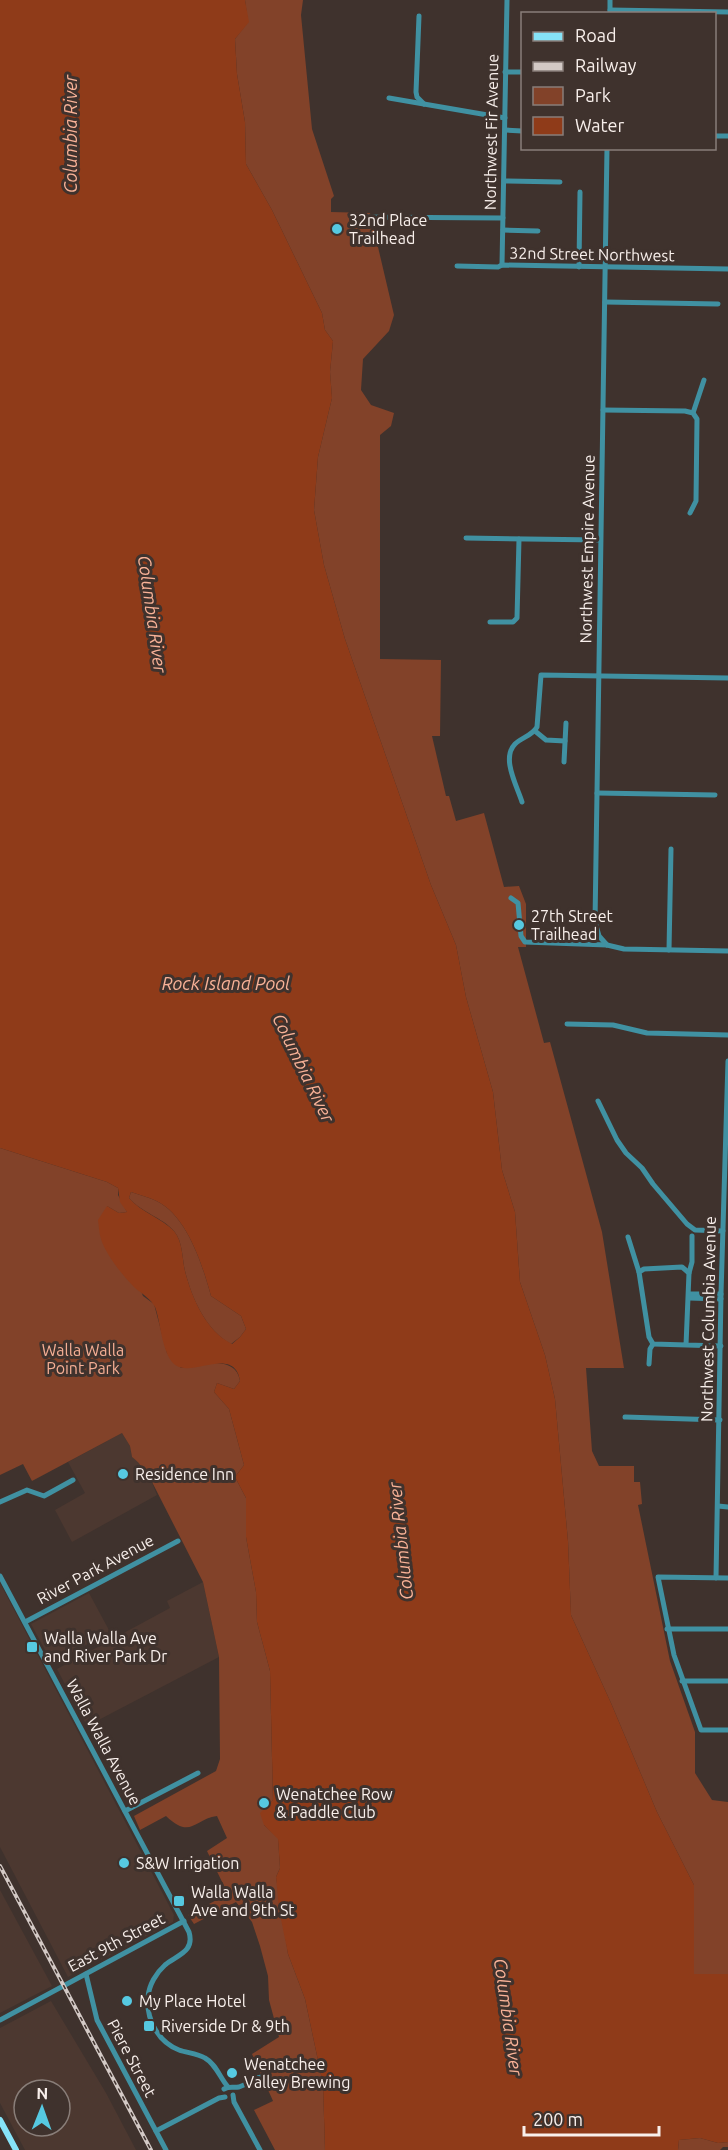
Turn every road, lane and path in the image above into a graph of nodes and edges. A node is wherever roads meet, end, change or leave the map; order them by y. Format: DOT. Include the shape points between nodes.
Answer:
graph roads {
  1 [pos="507,0"];
  2 [pos="610,0"];
  3 [pos="610,12"];
  4 [pos="684,12"];
  5 [pos="728,12"];
  6 [pos="418,16"];
  7 [pos="506,72"];
  8 [pos="521,72"];
  9 [pos="389,98"];
  10 [pos="425,105"];
  11 [pos="505,118"];
  12 [pos="505,130"];
  13 [pos="521,131"];
  14 [pos="607,150"];
  15 [pos="504,181"];
  16 [pos="560,182"];
  17 [pos="580,192"];
  18 [pos="352,217"];
  19 [pos="503,218"];
  20 [pos="503,230"];
  21 [pos="538,231"];
  22 [pos="502,265"];
  23 [pos="457,266"];
  24 [pos="579,267"];
  25 [pos="605,267"];
  26 [pos="728,269"];
  27 [pos="605,302"];
  28 [pos="718,304"];
  29 [pos="704,380"];
  30 [pos="603,410"];
  31 [pos="693,413"];
  32 [pos="690,513"];
  33 [pos="466,538"];
  34 [pos="519,539"];
  35 [pos="600,540"];
  36 [pos="490,622"];
  37 [pos="598,676"];
  38 [pos="728,678"];
  39 [pos="566,723"];
  40 [pos="535,731"];
  41 [pos="565,741"];
  42 [pos="564,762"];
  43 [pos="597,793"];
  44 [pos="715,795"];
  45 [pos="522,802"];
  46 [pos="671,849"];
  47 [pos="511,898"];
  48 [pos="607,945"];
  49 [pos="669,950"];
  50 [pos="728,951"];
  51 [pos="567,1024"];
  52 [pos="728,1035"];
  53 [pos="728,1060"];
  54 [pos="598,1101"];
  55 [pos="723,1231"];
  56 [pos="692,1236"];
  57 [pos="628,1237"];
  58 [pos="725,1268"];
  59 [pos="639,1272"];
  60 [pos="689,1273"];
  61 [pos="689,1296"];
  62 [pos="721,1296"];
  63 [pos="653,1344"];
  64 [pos="686,1345"];
  65 [pos="721,1346"];
  66 [pos="649,1364"];
  67 [pos="625,1417"];
  68 [pos="720,1420"];
  69 [pos="73,1480"];
  70 [pos="0,1502"];
  71 [pos="718,1506"];
  72 [pos="728,1507"];
  73 [pos="178,1541"];
  74 [pos="0,1576"];
  75 [pos="716,1578"];
  76 [pos="728,1578"];
  77 [pos="25,1622"];
  78 [pos="667,1629"];
  79 [pos="728,1629"];
  80 [pos="682,1681"];
  81 [pos="728,1681"];
  82 [pos="728,1730"];
  83 [pos="198,1773"];
  84 [pos="125,1811"];
  85 [pos="184,1921"];
  86 [pos="86,1974"];
  87 [pos="0,2020"];
  88 [pos="269,2077"];
  89 [pos="228,2094"];
  90 [pos="0,2120"];
  91 [pos="156,2131"];
  92 [pos="16,2150"];
  93 [pos="166,2150"];
  94 [pos="260,2150"];
  1 -- 7 [label="street, Northwest Fir Avenue"];
  2 -- 3 [label="street"];
  3 -- 4 [label="street"];
  4 -- 5 [label="street"];
  6 -- 10 [label="street" via="416,92"];
  7 -- 8 [label="street"];
  7 -- 11 [label="street, Northwest Fir Avenue"];
  9 -- 10 [label="street"];
  10 -- 11 [label="street"];
  11 -- 12 [label="street, Northwest Fir Avenue"];
  12 -- 13 [label="street"];
  12 -- 15 [label="street, Northwest Fir Avenue"];
  14 -- 25 [label="street, Northwest Empire Avenue"];
  15 -- 16 [label="street"];
  15 -- 19 [label="street, Northwest Fir Avenue"];
  17 -- 24 [label="street"];
  18 -- 19 [label="street"];
  19 -- 20 [label="street, Northwest Fir Avenue"];
  20 -- 21 [label="street"];
  20 -- 22 [label="street, Northwest Fir Avenue"];
  22 -- 23 [label="street, 32nd Street Northwest"];
  22 -- 24 [label="street, 32nd Street Northwest"];
  24 -- 25 [label="street, 32nd Street Northwest"];
  25 -- 26 [label="street, 32nd Street Northwest"];
  25 -- 27 [label="street, Northwest Empire Avenue"];
  27 -- 28 [label="street"];
  27 -- 30 [label="street, Northwest Empire Avenue"];
  29 -- 31 [label="street"];
  30 -- 31 [label="street"];
  30 -- 35 [label="street, Northwest Empire Avenue"];
  31 -- 32 [label="street" via="697,419 696,501"];
  33 -- 34 [label="street"];
  34 -- 35 [label="street"];
  34 -- 36 [label="street" via="517,618"];
  35 -- 37 [label="street, Northwest Empire Avenue"];
  37 -- 38 [label="street"];
  37 -- 40 [label="street" via="541,675 539,722"];
  37 -- 43 [label="street, Northwest Empire Avenue"];
  39 -- 41 [label="street"];
  40 -- 41 [label="street" via="546,740"];
  40 -- 45 [label="street" via="514,745 510,755"];
  41 -- 42 [label="street"];
  43 -- 44 [label="street"];
  43 -- 48 [label="street, Northwest Empire Avenue" via="595,922"];
  46 -- 49 [label="street"];
  47 -- 48 [label="street" via="518,903 523,940 529,943"];
  48 -- 49 [label="street"];
  49 -- 50 [label="street"];
  51 -- 52 [label="street" via="613,1025 647,1033"];
  53 -- 55 [label="street, Northwest Columbia Avenue"];
  54 -- 55 [label="street" via="617,1140 687,1224 695,1230"];
  55 -- 58 [label="street, Northwest Columbia Avenue"];
  56 -- 60 [label="street"];
  57 -- 59 [label="street"];
  58 -- 62 [label="street, Northwest Columbia Avenue"];
  59 -- 60 [label="street" via="682,1267"];
  59 -- 63 [label="street"];
  60 -- 61 [label="street"];
  61 -- 62 [label="street"];
  61 -- 64 [label="street"];
  62 -- 65 [label="street, Northwest Columbia Avenue"];
  63 -- 64 [label="street"];
  63 -- 66 [label="street"];
  64 -- 65 [label="street"];
  65 -- 68 [label="street, Northwest Columbia Avenue"];
  67 -- 68 [label="street"];
  68 -- 71 [label="street, Northwest Columbia Avenue"];
  69 -- 70 [label="street" via="44,1496 27,1490"];
  71 -- 72 [label="street"];
  71 -- 75 [label="street, Northwest Columbia Avenue"];
  73 -- 77 [label="street, River Park Avenue"];
  74 -- 77 [label="street, Walla Walla Avenue"];
  75 -- 76 [label="street"];
  75 -- 78 [label="street" via="658,1577"];
  77 -- 84 [label="street, Walla Walla Avenue"];
  78 -- 79 [label="street"];
  78 -- 80 [label="street"];
  80 -- 81 [label="street"];
  80 -- 82 [label="street" via="700,1730"];
  83 -- 84 [label="street"];
  84 -- 85 [label="street, Walla Walla Avenue"];
  85 -- 86 [label="street, East 9th Street"];
  85 -- 89 [label="street" via="191,1936 190,1945 154,1980 148,1995 148,2013 164,2040 212,2063"];
  86 -- 87 [label="street, East 9th Street"];
  86 -- 91 [label="street, Piere Street" via="97,2020"];
  88 -- 89 [label="street" via="260,2076"];
  89 -- 91 [label="street"];
  89 -- 94 [label="street"];
  90 -- 92 [label="main road"];
  91 -- 93 [label="street, Piere Street"];
}
